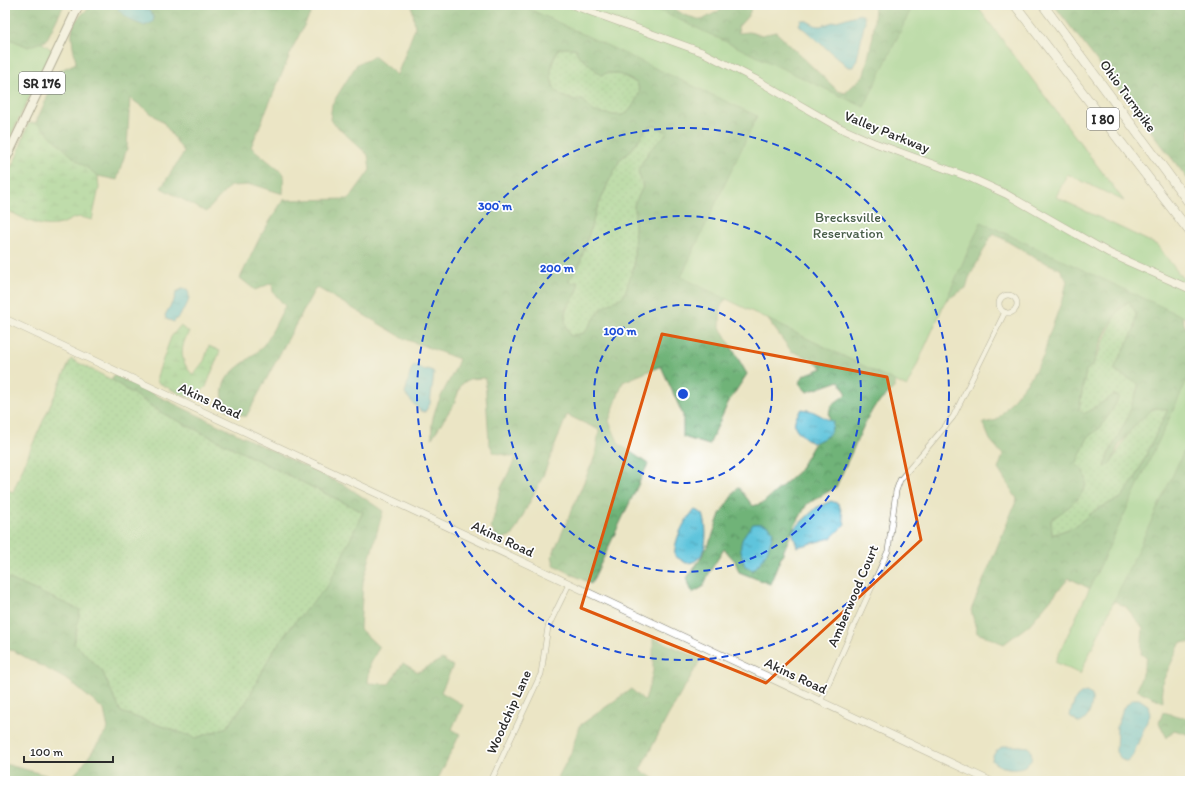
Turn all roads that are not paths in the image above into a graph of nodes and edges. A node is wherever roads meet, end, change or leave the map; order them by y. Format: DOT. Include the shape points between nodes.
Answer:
graph roads {
  1 [pos="79,5"];
  2 [pos="572,5"];
  3 [pos="1015,5"];
  4 [pos="1043,5"];
  5 [pos="5,161"];
  6 [pos="1190,204"];
  7 [pos="1190,232"];
  8 [pos="1190,289"];
  9 [pos="1005,312"];
  10 [pos="5,319"];
  11 [pos="568,584"];
  12 [pos="820,702"];
  13 [pos="491,781"];
  14 [pos="990,781"];
  1 -- 5 [label="main road, SR 176"];
  2 -- 8 [label="street, Valley Parkway" via="702,52 838,127 978,181 1006,194 1111,254"];
  3 -- 7 [label="highway, I 80"];
  4 -- 6 [label="highway, Ohio Turnpike / I 80"];
  9 -- 12 [label="street, Amberwood Court" via="953,417 900,480 896,491 888,550"];
  10 -- 11 [label="street, Akins Road"];
  11 -- 12 [label="street, Akins Road"];
  11 -- 13 [label="street, Woodchip Lane" via="548,627 541,674"];
  12 -- 14 [label="street, Akins Road"];
}
